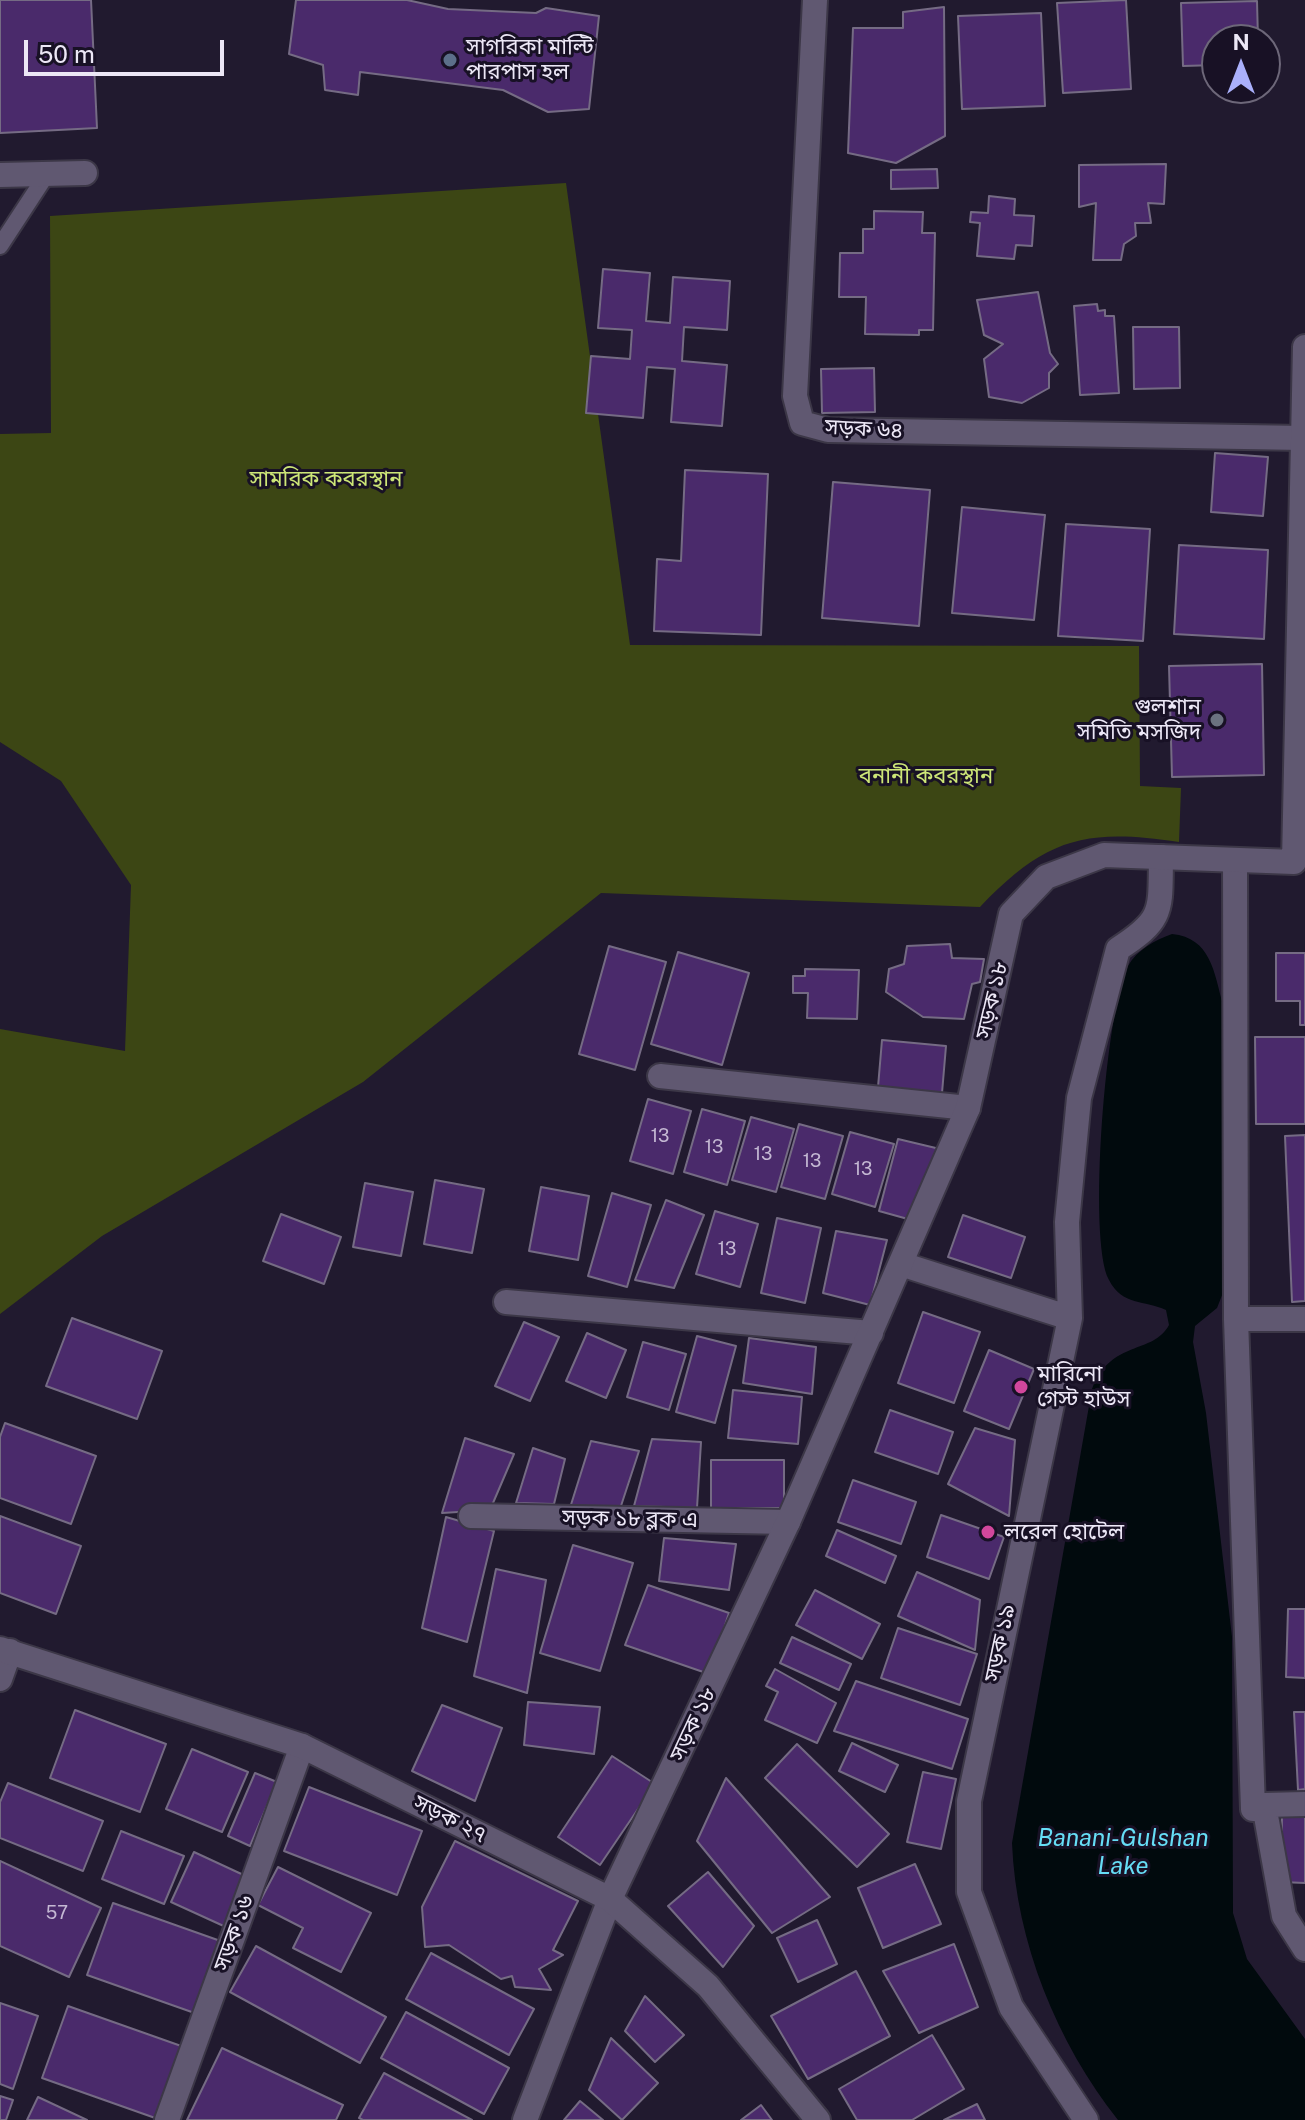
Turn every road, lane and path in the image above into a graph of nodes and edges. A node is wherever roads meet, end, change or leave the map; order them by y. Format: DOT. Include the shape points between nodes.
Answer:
graph roads {
  1 [pos="815,0"];
  2 [pos="85,173"];
  3 [pos="47,174"];
  4 [pos="0,175"];
  5 [pos="0,246"];
  6 [pos="1305,347"];
  7 [pos="1303,438"];
  8 [pos="1161,857"];
  9 [pos="1246,861"];
  10 [pos="1300,862"];
  11 [pos="660,1076"];
  12 [pos="968,1108"];
  13 [pos="901,1264"];
  14 [pos="506,1302"];
  15 [pos="1070,1318"];
  16 [pos="1236,1319"];
  17 [pos="1305,1319"];
  18 [pos="871,1333"];
  19 [pos="471,1516"];
  20 [pos="788,1522"];
  21 [pos="5,1650"];
  22 [pos="0,1679"];
  23 [pos="302,1746"];
  24 [pos="1305,1804"];
  25 [pos="1258,1807"];
  26 [pos="610,1899"];
  27 [pos="1305,1949"];
  28 [pos="167,2120"];
  29 [pos="525,2120"];
  30 [pos="818,2120"];
  31 [pos="1086,2120"];
  1 -- 7 [label="street, সড়ক ৬৪" via="795,396 802,423 828,430"];
  2 -- 3 [label="street"];
  3 -- 4 [label="street"];
  3 -- 5 [label="lane"];
  6 -- 7 [label="street"];
  7 -- 10 [label="street"];
  8 -- 9 [label="street, সড়ক ১৮"];
  8 -- 12 [label="street, সড়ক ১৮" via="1104,855 1046,877 1011,914"];
  8 -- 15 [label="street, সড়ক ১৯" via="1160,906 1152,925 1118,949 1079,1098 1067,1222"];
  9 -- 10 [label="street, সড়ক ১৮"];
  9 -- 16 [label="street"];
  11 -- 12 [label="street"];
  12 -- 13 [label="street, সড়ক ১৮"];
  13 -- 15 [label="street"];
  13 -- 18 [label="street, সড়ক ১৮"];
  14 -- 18 [label="street"];
  15 -- 31 [label="street, সড়ক ১৯" via="969,1801 969,1892 1011,2007"];
  16 -- 17 [label="street"];
  16 -- 25 [label="street"];
  18 -- 20 [label="street, সড়ক ১৮"];
  19 -- 20 [label="street, সড়ক ১৮ ব্লক এ"];
  20 -- 26 [label="street, সড়ক ১৮"];
  21 -- 22 [label="street"];
  21 -- 23 [label="street, সড়ক ২৭"];
  23 -- 26 [label="street, সড়ক ২৭"];
  23 -- 28 [label="street, সড়ক ১৬"];
  24 -- 25 [label="street"];
  25 -- 27 [label="street" via="1284,1916"];
  26 -- 29 [label="street, সড়ক ১৮"];
  26 -- 30 [label="street, সড়ক ২৭" via="708,1986"];
}
